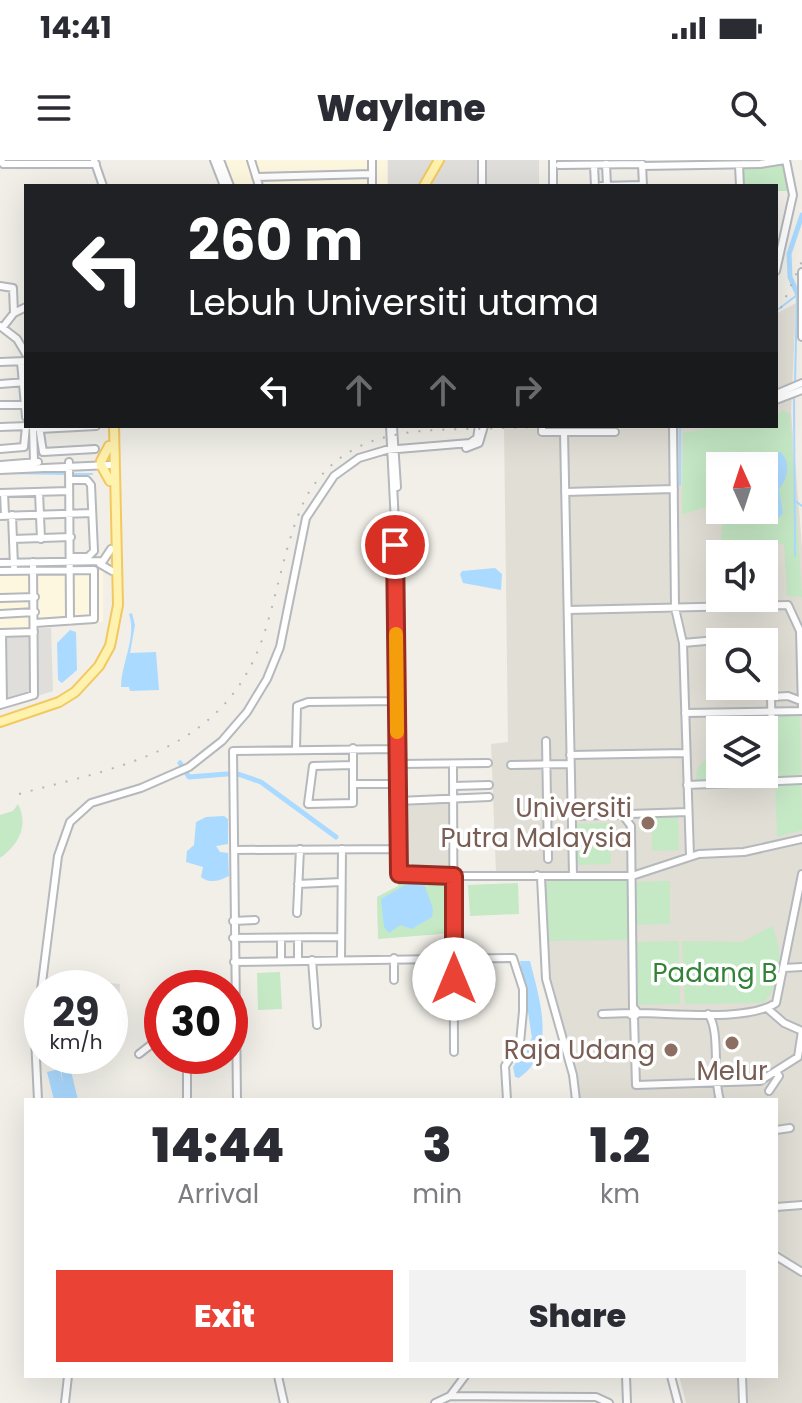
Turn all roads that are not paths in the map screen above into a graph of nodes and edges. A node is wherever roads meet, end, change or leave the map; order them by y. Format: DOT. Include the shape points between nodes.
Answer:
graph roads {
  1 [pos="1,160"];
  2 [pos="75,160"];
  3 [pos="217,160"];
  4 [pos="251,160"];
  5 [pos="372,160"];
  6 [pos="439,160"];
  7 [pos="482,160"];
  8 [pos="786,160"];
  9 [pos="95,162"];
  10 [pos="758,162"];
  11 [pos="556,163"];
  12 [pos="642,163"];
  13 [pos="666,163"];
  14 [pos="66,164"];
  15 [pos="606,164"];
  16 [pos="594,165"];
  17 [pos="739,165"];
  18 [pos="344,174"];
  19 [pos="372,174"];
  20 [pos="256,177"];
  21 [pos="102,184"];
  22 [pos="223,184"];
  23 [pos="229,184"];
  24 [pos="258,184"];
  25 [pos="344,184"];
  26 [pos="372,184"];
  27 [pos="425,184"];
  28 [pos="482,184"];
  29 [pos="553,184"];
  30 [pos="598,184"];
  31 [pos="607,184"];
  32 [pos="643,184"];
  33 [pos="740,184"];
  34 [pos="798,186"];
  35 [pos="778,263"];
  36 [pos="802,272"];
  37 [pos="0,286"];
  38 [pos="24,308"];
  39 [pos="16,311"];
  40 [pos="2,326"];
  41 [pos="802,337"];
  42 [pos="24,352"];
  43 [pos="23,361"];
  44 [pos="0,362"];
  45 [pos="24,382"];
  46 [pos="802,383"];
  47 [pos="0,384"];
  48 [pos="802,390"];
  49 [pos="778,393"];
  50 [pos="791,395"];
  51 [pos="802,397"];
  52 [pos="778,399"];
  53 [pos="0,405"];
  54 [pos="24,405"];
  55 [pos="24,426"];
  56 [pos="0,427"];
  57 [pos="26,428"];
  58 [pos="36,428"];
  59 [pos="36,428"];
  60 [pos="111,428"];
  61 [pos="392,428"];
  62 [pos="392,428"];
  63 [pos="480,428"];
  64 [pos="542,428"];
  65 [pos="673,428"];
  66 [pos="564,432"];
  67 [pos="615,432"];
  68 [pos="390,436"];
  69 [pos="112,447"];
  70 [pos="0,449"];
  71 [pos="95,449"];
  72 [pos="394,450"];
  73 [pos="380,452"];
  74 [pos="107,463"];
  75 [pos="34,464"];
  76 [pos="0,468"];
  77 [pos="69,471"];
  78 [pos="112,478"];
  79 [pos="674,489"];
  80 [pos="69,491"];
  81 [pos="39,492"];
  82 [pos="565,492"];
  83 [pos="2,493"];
  84 [pos="92,513"];
  85 [pos="70,514"];
  86 [pos="5,515"];
  87 [pos="40,515"];
  88 [pos="71,537"];
  89 [pos="13,539"];
  90 [pos="41,539"];
  91 [pos="111,549"];
  92 [pos="70,563"];
  93 [pos="14,564"];
  94 [pos="33,566"];
  95 [pos="0,567"];
  96 [pos="112,571"];
  97 [pos="35,597"];
  98 [pos="0,598"];
  99 [pos="679,608"];
  100 [pos="568,610"];
  101 [pos="35,612"];
  102 [pos="0,614"];
  103 [pos="70,621"];
  104 [pos="35,623"];
  105 [pos="34,632"];
  106 [pos="1,633"];
  107 [pos="706,641"];
  108 [pos="683,643"];
  109 [pos="778,697"];
  110 [pos="771,700"];
  111 [pos="397,701"];
  112 [pos="801,701"];
  113 [pos="2,704"];
  114 [pos="772,710"];
  115 [pos="802,710"];
  116 [pos="685,713"];
  117 [pos="772,716"];
  118 [pos="0,720"];
  119 [pos="546,741"];
  120 [pos="353,748"];
  121 [pos="296,749"];
  122 [pos="397,749"];
  123 [pos="686,753"];
  124 [pos="570,760"];
  125 [pos="488,763"];
  126 [pos="398,764"];
  127 [pos="453,764"];
  128 [pos="547,764"];
  129 [pos="353,765"];
  130 [pos="511,765"];
  131 [pos="801,781"];
  132 [pos="778,782"];
  133 [pos="353,784"];
  134 [pos="398,784"];
  135 [pos="706,784"];
  136 [pos="489,785"];
  137 [pos="687,785"];
  138 [pos="453,786"];
  139 [pos="489,797"];
  140 [pos="453,799"];
  141 [pos="398,801"];
  142 [pos="688,812"];
  143 [pos="638,813"];
  144 [pos="622,814"];
  145 [pos="571,816"];
  146 [pos="631,826"];
  147 [pos="802,839"];
  148 [pos="300,849"];
  149 [pos="342,849"];
  150 [pos="399,849"];
  151 [pos="234,850"];
  152 [pos="690,856"];
  153 [pos="548,859"];
  154 [pos="802,874"];
  155 [pos="518,875"];
  156 [pos="574,875"];
  157 [pos="454,876"];
  158 [pos="492,876"];
  159 [pos="540,876"];
  160 [pos="554,876"];
  161 [pos="632,876"];
  162 [pos="530,877"];
  163 [pos="341,882"];
  164 [pos="298,884"];
  165 [pos="541,887"];
  166 [pos="297,913"];
  167 [pos="255,920"];
  168 [pos="233,921"];
  169 [pos="341,937"];
  170 [pos="233,938"];
  171 [pos="281,938"];
  172 [pos="298,938"];
  173 [pos="454,957"];
  174 [pos="394,958"];
  175 [pos="298,959"];
  176 [pos="341,959"];
  177 [pos="281,960"];
  178 [pos="312,960"];
  179 [pos="234,962"];
  180 [pos="802,967"];
  181 [pos="784,968"];
  182 [pos="234,970"];
  183 [pos="394,980"];
  184 [pos="768,1009"];
  185 [pos="636,1013"];
  186 [pos="724,1013"];
  187 [pos="602,1014"];
  188 [pos="708,1014"];
  189 [pos="713,1022"];
  190 [pos="317,1025"];
  191 [pos="144,1050"];
  192 [pos="454,1052"];
  193 [pos="139,1054"];
  194 [pos="777,1073"];
  195 [pos="187,1074"];
  196 [pos="236,1074"];
  197 [pos="714,1082"];
  198 [pos="769,1091"];
  199 [pos="38,1098"];
  200 [pos="187,1098"];
  201 [pos="238,1098"];
  202 [pos="507,1098"];
  203 [pos="574,1098"];
  204 [pos="719,1098"];
  205 [pos="790,1128"];
  206 [pos="778,1130"];
  207 [pos="802,1205"];
  208 [pos="778,1207"];
  209 [pos="778,1257"];
  210 [pos="802,1272"];
  211 [pos="68,1378"];
  212 [pos="278,1378"];
  213 [pos="464,1378"];
  214 [pos="626,1378"];
  215 [pos="672,1378"];
  216 [pos="742,1378"];
  217 [pos="450,1396"];
  218 [pos="678,1402"];
  219 [pos="65,1403"];
  220 [pos="284,1403"];
  221 [pos="435,1403"];
  222 [pos="609,1403"];
  223 [pos="627,1403"];
  224 [pos="743,1403"];
  1 -- 14 [label="street"];
  2 -- 14 [label="street"];
  3 -- 22 [label="street"];
  3 -- 23 [label="street"];
  4 -- 20 [label="street"];
  5 -- 19 [label="street"];
  6 -- 27 [label="main road"];
  7 -- 28 [label="street"];
  8 -- 10 [label="street"];
  8 -- 34 [label="street"];
  9 -- 14 [label="street"];
  9 -- 21 [label="street"];
  10 -- 17 [label="street"];
  11 -- 16 [label="street"];
  11 -- 29 [label="street"];
  12 -- 13 [label="street"];
  12 -- 15 [label="street"];
  12 -- 32 [label="street"];
  13 -- 17 [label="street"];
  15 -- 16 [label="street"];
  15 -- 31 [label="street"];
  16 -- 30 [label="street"];
  17 -- 33 [label="street"];
  18 -- 19 [label="street"];
  18 -- 20 [label="street"];
  18 -- 25 [label="street"];
  19 -- 26 [label="street"];
  20 -- 24 [label="street"];
  34 -- 35 [label="street"];
  36 -- 41 [label="street"];
  37 -- 39 [label="street" via="12,286"];
  38 -- 39 [label="street"];
  39 -- 40 [label="street"];
  40 -- 42 [label="street"];
  43 -- 44 [label="street"];
  45 -- 47 [label="street"];
  46 -- 49 [label="street"];
  48 -- 50 [label="street"];
  50 -- 51 [label="street"];
  50 -- 52 [label="street"];
  53 -- 54 [label="street"];
  55 -- 56 [label="street"];
  57 -- 70 [label="street" via="24,447"];
  58 -- 71 [label="street" via="43,452"];
  59 -- 75 [label="street"];
  60 -- 69 [label="main road"];
  61 -- 68 [label="street"];
  62 -- 72 [label="street"];
  63 -- 72 [label="street" via="470,443"];
  64 -- 66 [label="street"];
  65 -- 79 [label="street"];
  66 -- 67 [label="street"];
  66 -- 82 [label="street"];
  68 -- 72 [label="street"];
  68 -- 73 [label="street"];
  69 -- 74 [label="main road"];
  69 -- 78 [label="main road"];
  72 -- 73 [label="street"];
  72 -- 111 [label="street"];
  73 -- 199 [label="street" via="359,458 334,476 312,504 280,647 271,672 235,728 189,767 91,803 66,829 35,1038"];
  74 -- 77 [label="street"];
  74 -- 78 [label="main road"];
  75 -- 76 [label="street"];
  75 -- 77 [label="street"];
  77 -- 80 [label="street"];
  77 -- 84 [label="street" via="91,483"];
  78 -- 91 [label="main road"];
  78 -- 118 [label="main road" via="118,605 110,646 75,692"];
  79 -- 82 [label="street"];
  79 -- 99 [label="street"];
  80 -- 81 [label="street"];
  80 -- 85 [label="street"];
  81 -- 83 [label="street"];
  81 -- 87 [label="street"];
  82 -- 100 [label="street"];
  83 -- 86 [label="street"];
  84 -- 85 [label="street"];
  84 -- 92 [label="street" via="93,554"];
  85 -- 87 [label="street"];
  85 -- 88 [label="street"];
  86 -- 87 [label="street"];
  86 -- 89 [label="street"];
  87 -- 90 [label="street"];
  88 -- 90 [label="street"];
  88 -- 92 [label="street"];
  89 -- 90 [label="street"];
  89 -- 93 [label="street"];
  91 -- 92 [label="street" via="103,561"];
  91 -- 96 [label="main road"];
  92 -- 94 [label="street"];
  92 -- 94 [label="street" via="53,558"];
  92 -- 96 [label="street" via="106,564"];
  92 -- 103 [label="street"];
  92 -- 103 [label="street" via="93,569 94,616"];
  93 -- 94 [label="street"];
  93 -- 95 [label="street"];
  94 -- 95 [label="street"];
  94 -- 97 [label="street"];
  96 -- 118 [label="main road" via="112,623 93,668 53,701"];
  97 -- 98 [label="street"];
  97 -- 101 [label="street"];
  99 -- 100 [label="street"];
  99 -- 108 [label="street"];
  99 -- 112 [label="street" via="790,606 800,631"];
  100 -- 124 [label="street"];
  101 -- 102 [label="street"];
  101 -- 104 [label="street"];
  103 -- 104 [label="street"];
  104 -- 105 [label="street"];
  105 -- 106 [label="street"];
  105 -- 113 [label="street" via="34,695"];
  106 -- 113 [label="street"];
  107 -- 108 [label="street"];
  108 -- 116 [label="street"];
  109 -- 112 [label="street"];
  110 -- 114 [label="street"];
  111 -- 121 [label="street" via="297,706"];
  111 -- 122 [label="street"];
  112 -- 115 [label="street"];
  114 -- 115 [label="street"];
  114 -- 116 [label="street"];
  114 -- 117 [label="street"];
  116 -- 123 [label="street"];
  119 -- 128 [label="street"];
  120 -- 121 [label="street"];
  120 -- 122 [label="street"];
  120 -- 129 [label="street"];
  121 -- 151 [label="street" via="236,750 232,755"];
  122 -- 126 [label="street"];
  123 -- 124 [label="street"];
  123 -- 137 [label="street"];
  124 -- 128 [label="street"];
  124 -- 145 [label="street"];
  125 -- 127 [label="street"];
  126 -- 127 [label="street"];
  126 -- 134 [label="street"];
  127 -- 138 [label="street"];
  128 -- 130 [label="street"];
  128 -- 153 [label="street"];
  129 -- 133 [label="street"];
  129 -- 133 [label="street" via="313,766 308,804 352,804"];
  131 -- 132 [label="street"];
  133 -- 134 [label="street"];
  134 -- 141 [label="street"];
  135 -- 137 [label="street"];
  136 -- 138 [label="street"];
  137 -- 142 [label="street"];
  138 -- 140 [label="street"];
  139 -- 140 [label="street"];
  140 -- 141 [label="street"];
  140 -- 157 [label="street"];
  141 -- 150 [label="street"];
  142 -- 143 [label="street"];
  142 -- 152 [label="street"];
  143 -- 144 [label="street"];
  143 -- 146 [label="street"];
  144 -- 145 [label="street"];
  144 -- 146 [label="street"];
  145 -- 156 [label="street"];
  146 -- 161 [label="street"];
  147 -- 152 [label="street" via="744,852"];
  148 -- 149 [label="street"];
  148 -- 151 [label="street"];
  148 -- 164 [label="street"];
  149 -- 150 [label="street"];
  149 -- 163 [label="street"];
  150 -- 157 [label="street" via="400,876"];
  151 -- 168 [label="street"];
  152 -- 161 [label="street"];
  154 -- 181 [label="street"];
  155 -- 158 [label="street"];
  155 -- 159 [label="street"];
  155 -- 160 [label="street"];
  156 -- 160 [label="street"];
  156 -- 161 [label="street"];
  157 -- 158 [label="street"];
  157 -- 173 [label="street"];
  158 -- 162 [label="street"];
  159 -- 160 [label="street"];
  159 -- 162 [label="street"];
  159 -- 165 [label="street"];
  160 -- 165 [label="street"];
  161 -- 185 [label="street"];
  162 -- 165 [label="street"];
  163 -- 164 [label="street"];
  163 -- 169 [label="street"];
  164 -- 166 [label="street"];
  165 -- 203 [label="street" via="546,979"];
  167 -- 168 [label="street"];
  168 -- 170 [label="street"];
  169 -- 172 [label="street"];
  169 -- 176 [label="street"];
  170 -- 171 [label="street"];
  170 -- 179 [label="street"];
  171 -- 172 [label="street"];
  171 -- 177 [label="street"];
  172 -- 175 [label="street"];
  173 -- 174 [label="street"];
  173 -- 192 [label="street"];
  173 -- 202 [label="street" via="504,957 516,962 523,1000 520,1043 505,1066"];
  174 -- 176 [label="street"];
  174 -- 183 [label="street"];
  175 -- 177 [label="street"];
  175 -- 178 [label="street"];
  176 -- 178 [label="street"];
  177 -- 179 [label="street"];
  178 -- 190 [label="street"];
  179 -- 182 [label="street"];
  180 -- 181 [label="street"];
  181 -- 184 [label="street" via="778,999"];
  184 -- 186 [label="street"];
  184 -- 194 [label="street" via="802,1031 798,1057"];
  185 -- 187 [label="street"];
  185 -- 188 [label="street"];
  185 -- 197 [label="street" via="636,1085"];
  186 -- 188 [label="street"];
  186 -- 189 [label="street"];
  188 -- 189 [label="street"];
  189 -- 197 [label="street"];
  191 -- 193 [label="street"];
  194 -- 197 [label="street" via="760,1081"];
  194 -- 198 [label="street"];
  195 -- 200 [label="street"];
  196 -- 201 [label="street"];
  197 -- 204 [label="street"];
  205 -- 206 [label="street"];
  207 -- 208 [label="street"];
  209 -- 210 [label="street"];
  211 -- 219 [label="street"];
  212 -- 220 [label="street"];
  213 -- 217 [label="street"];
  214 -- 223 [label="street"];
  215 -- 218 [label="street"];
  216 -- 224 [label="street"];
  217 -- 221 [label="street"];
  217 -- 222 [label="street" via="596,1397"];
}
